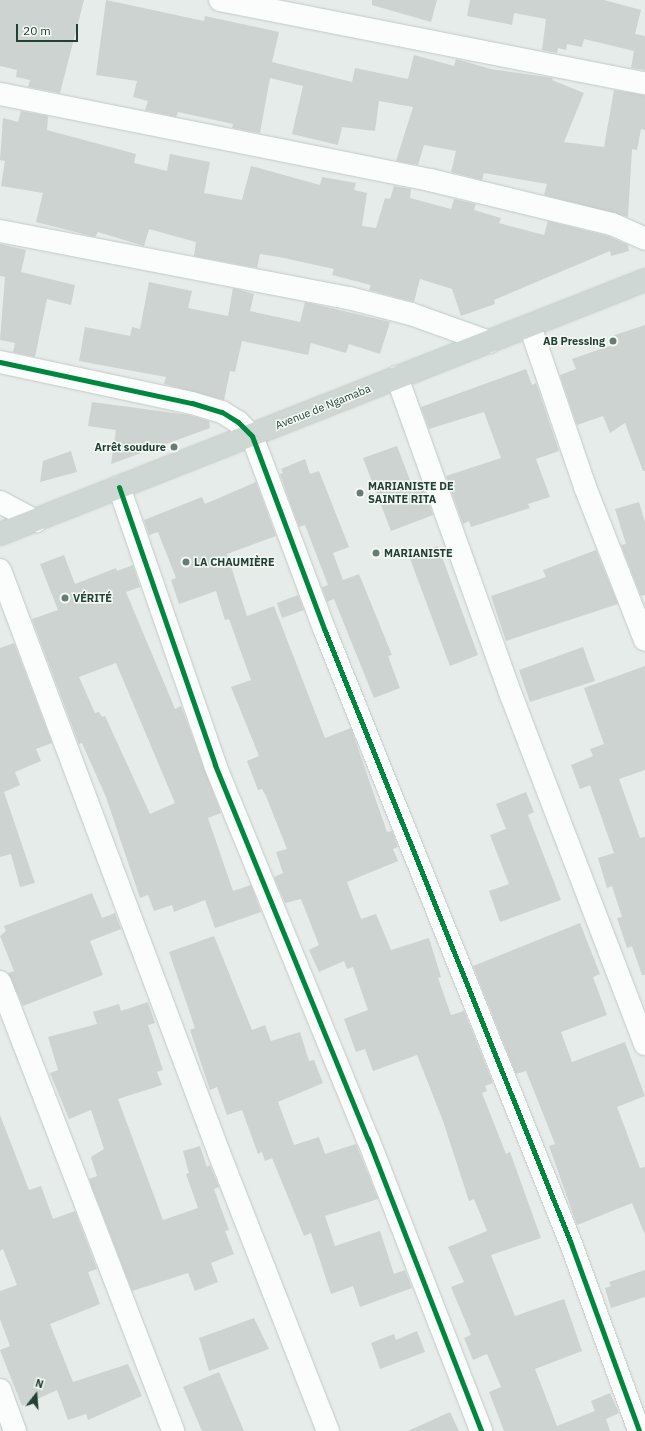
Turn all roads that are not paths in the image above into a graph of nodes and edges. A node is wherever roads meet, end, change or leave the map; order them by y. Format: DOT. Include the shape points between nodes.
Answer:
graph roads {
  1 [pos="220,0"];
  2 [pos="645,83"];
  3 [pos="0,94"];
  4 [pos="0,231"];
  5 [pos="645,239"];
  6 [pos="645,280"];
  7 [pos="530,326"];
  8 [pos="489,342"];
  9 [pos="0,362"];
  10 [pos="397,377"];
  11 [pos="252,436"];
  12 [pos="119,487"];
  13 [pos="0,502"];
  14 [pos="36,521"];
  15 [pos="0,534"];
  16 [pos="0,570"];
  17 [pos="645,640"];
  18 [pos="0,982"];
  19 [pos="645,1044"];
  20 [pos="0,1390"];
  21 [pos="15,1431"];
  22 [pos="173,1431"];
  23 [pos="328,1431"];
  24 [pos="481,1431"];
  25 [pos="639,1431"];
  1 -- 2 [label="street"];
  3 -- 5 [label="street" via="430,180 612,224"];
  4 -- 8 [label="street" via="349,298 411,314"];
  6 -- 7 [label="main road, Avenue de Ngamaba"];
  7 -- 8 [label="main road, Avenue de Ngamaba"];
  7 -- 17 [label="street" via="585,487"];
  8 -- 10 [label="main road, Avenue de Ngamaba"];
  9 -- 11 [label="street" via="192,402 222,412 238,422"];
  10 -- 11 [label="main road, Avenue de Ngamaba"];
  10 -- 19 [label="street" via="511,695"];
  11 -- 12 [label="main road, Avenue de Ngamaba"];
  11 -- 25 [label="street" via="328,638 570,1241"];
  12 -- 14 [label="main road, Avenue de Ngamaba"];
  12 -- 24 [label="street" via="215,765 368,1139"];
  13 -- 14 [label="street"];
  14 -- 15 [label="main road, Avenue de Ngamaba"];
  16 -- 23 [label="street" via="219,1153"];
  18 -- 22 [label="street"];
  20 -- 21 [label="street"];
}
